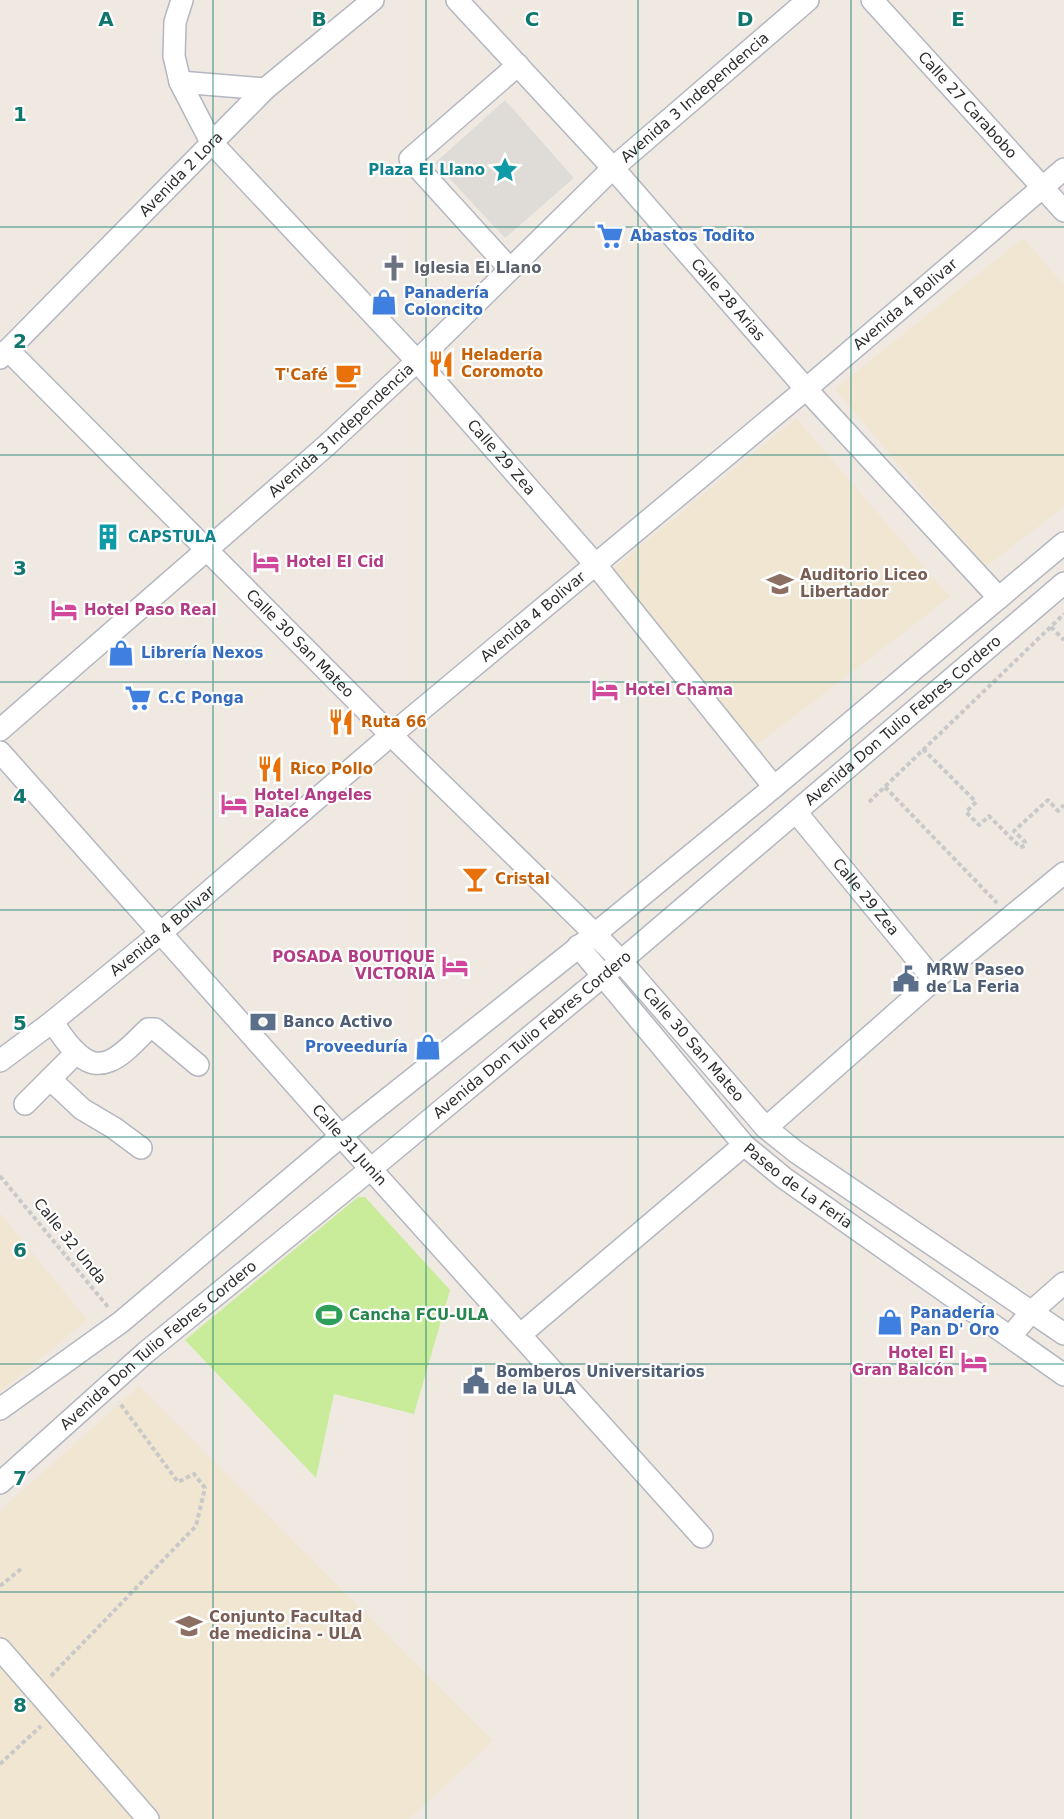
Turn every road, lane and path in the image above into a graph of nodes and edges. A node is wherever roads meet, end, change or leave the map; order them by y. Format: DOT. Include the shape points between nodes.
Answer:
graph roads {
  1 [pos="182,0"];
  2 [pos="373,0"];
  3 [pos="457,0"];
  4 [pos="808,0"];
  5 [pos="872,0"];
  6 [pos="518,65"];
  7 [pos="180,82"];
  8 [pos="265,89"];
  9 [pos="212,142"];
  10 [pos="613,168"];
  11 [pos="1064,169"];
  12 [pos="1043,186"];
  13 [pos="1064,211"];
  14 [pos="510,269"];
  15 [pos="4,354"];
  16 [pos="417,361"];
  17 [pos="806,389"];
  18 [pos="1064,543"];
  19 [pos="208,550"];
  20 [pos="595,564"];
  21 [pos="1064,583"];
  22 [pos="999,598"];
  23 [pos="1064,614"];
  24 [pos="1051,627"];
  25 [pos="1064,640"];
  26 [pos="0,730"];
  27 [pos="391,735"];
  28 [pos="923,749"];
  29 [pos="0,752"];
  30 [pos="885,786"];
  31 [pos="774,787"];
  32 [pos="869,802"];
  33 [pos="1064,805"];
  34 [pos="796,812"];
  35 [pos="1064,873"];
  36 [pos="1003,908"];
  37 [pos="162,932"];
  38 [pos="587,940"];
  39 [pos="621,961"];
  40 [pos="603,975"];
  41 [pos="934,981"];
  42 [pos="52,1022"];
  43 [pos="76,1053"];
  44 [pos="0,1062"];
  45 [pos="198,1065"];
  46 [pos="50,1079"];
  47 [pos="25,1104"];
  48 [pos="766,1128"];
  49 [pos="341,1136"];
  50 [pos="744,1145"];
  51 [pos="141,1148"];
  52 [pos="372,1168"];
  53 [pos="0,1176"];
  54 [pos="1064,1283"];
  55 [pos="1031,1312"];
  56 [pos="121,1322"];
  57 [pos="521,1334"];
  58 [pos="1064,1334"];
  59 [pos="1011,1336"];
  60 [pos="1064,1375"];
  61 [pos="108,1387"];
  62 [pos="0,1409"];
  63 [pos="0,1484"];
  64 [pos="702,1537"];
  65 [pos="21,1569"];
  66 [pos="0,1586"];
  67 [pos="0,1649"];
  68 [pos="36,1692"];
  69 [pos="54,1714"];
  70 [pos="0,1764"];
  71 [pos="148,1819"];
  1 -- 7 [label="street, Calle 29 Zea" via="175,22 174,56"];
  2 -- 8 [label="street, Avenida 2 Lora"];
  3 -- 6 [label="street, Calle 28 Arias"];
  4 -- 10 [label="street, Avenida 3 Independencia"];
  5 -- 12 [label="street, Calle 27 Carabobo"];
  6 -- 10 [label="street, Calle 28 Arias"];
  6 -- 14 [label="street" via="410,159"];
  7 -- 8 [label="street"];
  7 -- 9 [label="street, Calle 29 Zea"];
  8 -- 9 [label="street, Avenida 2 Lora"];
  9 -- 15 [label="street, Avenida 2 Lora"];
  9 -- 16 [label="street, Calle 29 Zea"];
  10 -- 14 [label="street, Avenida 3 Independencia"];
  10 -- 17 [label="street, Calle 28 Arias"];
  11 -- 12 [label="street, Avenida 4 Bolivar"];
  12 -- 13 [label="street, Calle 27 Carabobo"];
  12 -- 17 [label="street, Avenida 4 Bolivar"];
  14 -- 16 [label="street, Avenida 3 Independencia"];
  15 -- 19 [label="street, Calle 30 San Mateo"];
  16 -- 19 [label="street, Avenida 3 Independencia"];
  16 -- 20 [label="street, Calle 29 Zea"];
  17 -- 20 [label="street, Avenida 4 Bolivar"];
  17 -- 22 [label="street, Calle 28 Arias"];
  18 -- 22 [label="street, Avenida Don Tulio Febres Cordero"];
  19 -- 26 [label="street, Avenida 3 Independencia"];
  19 -- 27 [label="street, Calle 30 San Mateo"];
  20 -- 27 [label="street, Avenida 4 Bolivar"];
  20 -- 31 [label="street, Calle 29 Zea"];
  21 -- 34 [label="street, Avenida Don Tulio Febres Cordero"];
  22 -- 31 [label="street, Avenida Don Tulio Febres Cordero"];
  23 -- 24 [label="path"];
  24 -- 25 [label="path"];
  24 -- 28 [label="path"];
  27 -- 37 [label="street, Avenida 4 Bolivar"];
  27 -- 38 [label="street, Calle 30 San Mateo"];
  28 -- 30 [label="path"];
  28 -- 33 [label="path" via="976,802 966,812 979,825 989,816 1020,847 1025,842 1014,831 1048,800 1058,810"];
  29 -- 37 [label="street, Calle 31 Junin"];
  30 -- 32 [label="path"];
  30 -- 36 [label="path"];
  31 -- 38 [label="street, Avenida Don Tulio Febres Cordero"];
  34 -- 39 [label="street, Avenida Don Tulio Febres Cordero"];
  34 -- 41 [label="street, Calle 29 Zea"];
  35 -- 41 [label="street"];
  37 -- 42 [label="street, Avenida 4 Bolivar"];
  37 -- 49 [label="street, Calle 31 Junin"];
  38 -- 39 [label="street, Calle 30 San Mateo"];
  38 -- 40 [label="street, Paseo de La Feria"];
  38 -- 49 [label="street, Avenida Don Tulio Febres Cordero"];
  39 -- 40 [label="street, Avenida Don Tulio Febres Cordero"];
  39 -- 48 [label="street, Calle 30 San Mateo"];
  40 -- 50 [label="street, Paseo de La Feria"];
  40 -- 52 [label="street, Avenida Don Tulio Febres Cordero"];
  41 -- 48 [label="street"];
  42 -- 43 [label="street"];
  42 -- 44 [label="street, Avenida 4 Bolivar"];
  43 -- 45 [label="street" via="100,1065 114,1060 148,1029 155,1029"];
  43 -- 46 [label="street"];
  46 -- 47 [label="street"];
  46 -- 51 [label="street" via="82,1109"];
  48 -- 55 [label="street, Paseo de La Feria"];
  49 -- 52 [label="street, Calle 31 Junin"];
  49 -- 56 [label="street, Avenida Don Tulio Febres Cordero"];
  50 -- 57 [label="street"];
  50 -- 59 [label="street, Paseo de La Feria" via="784,1178"];
  52 -- 57 [label="street, Calle 31 Junin"];
  52 -- 61 [label="street, Avenida Don Tulio Febres Cordero"];
  53 -- 56 [label="path, Calle 32 Unda"];
  54 -- 55 [label="street"];
  55 -- 58 [label="street, Paseo de La Feria"];
  55 -- 59 [label="street"];
  56 -- 62 [label="street, Avenida Don Tulio Febres Cordero"];
  57 -- 64 [label="street, Calle 31 Junin"];
  59 -- 60 [label="street, Paseo de La Feria"];
  61 -- 63 [label="street, Avenida Don Tulio Febres Cordero"];
  61 -- 68 [label="path" via="178,1482 194,1474 205,1488 201,1507 196,1526"];
  65 -- 66 [label="path"];
  67 -- 68 [label="street"];
  68 -- 69 [label="street"];
  69 -- 70 [label="path"];
  69 -- 71 [label="street"];
}
